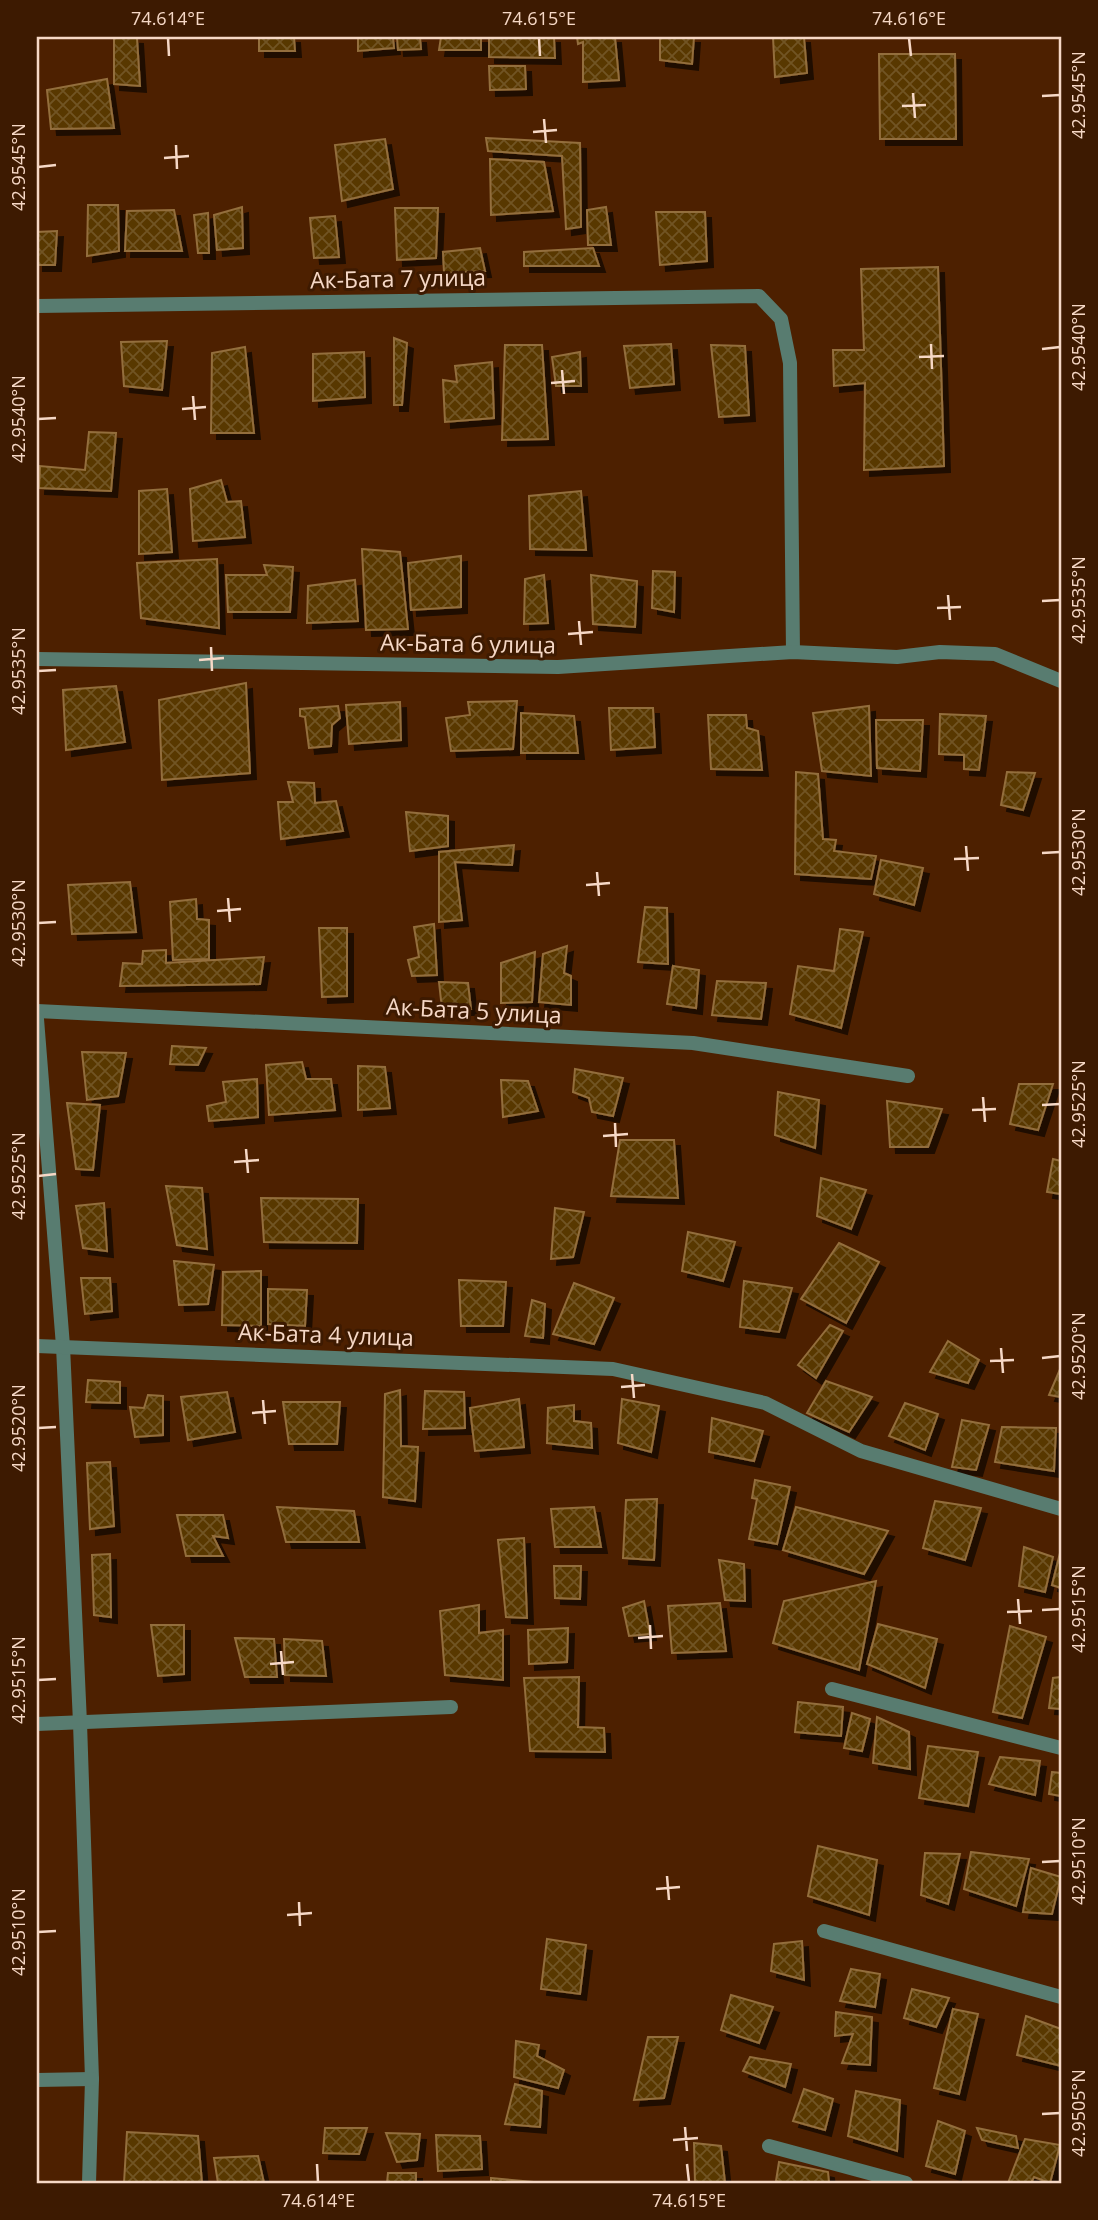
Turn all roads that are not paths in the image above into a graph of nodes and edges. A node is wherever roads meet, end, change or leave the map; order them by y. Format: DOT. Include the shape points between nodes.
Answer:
graph roads {
  1 [pos="37,306"];
  2 [pos="793,652"];
  3 [pos="37,659"];
  4 [pos="1061,681"];
  5 [pos="37,1011"];
  6 [pos="37,1019"];
  7 [pos="908,1076"];
  8 [pos="37,1346"];
  9 [pos="62,1346"];
  10 [pos="1061,1509"];
  11 [pos="832,1689"];
  12 [pos="451,1707"];
  13 [pos="80,1723"];
  14 [pos="37,1724"];
  15 [pos="1061,1748"];
  16 [pos="824,1931"];
  17 [pos="1061,1997"];
  18 [pos="92,2079"];
  19 [pos="37,2080"];
  20 [pos="769,2146"];
  21 [pos="89,2183"];
  22 [pos="906,2183"];
  1 -- 2 [label="street, Ак-Бата 7 улица" via="760,296 781,318 790,363"];
  2 -- 3 [label="street, Ак-Бата 6 улица" via="558,667"];
  2 -- 4 [label="street, Ак-Бата 6 улица" via="897,657 940,652 995,654"];
  5 -- 7 [label="street, Ак-Бата 5 улица" via="694,1043"];
  6 -- 9 [label="street"];
  8 -- 9 [label="street, Ак-Бата 4 улица"];
  9 -- 10 [label="street, Ак-Бата 4 улица" via="612,1369 765,1403 861,1451"];
  9 -- 13 [label="street"];
  11 -- 15 [label="street"];
  12 -- 13 [label="street"];
  13 -- 14 [label="street"];
  13 -- 18 [label="street"];
  16 -- 17 [label="street"];
  18 -- 19 [label="street"];
  18 -- 21 [label="street"];
  20 -- 22 [label="street"];
}
